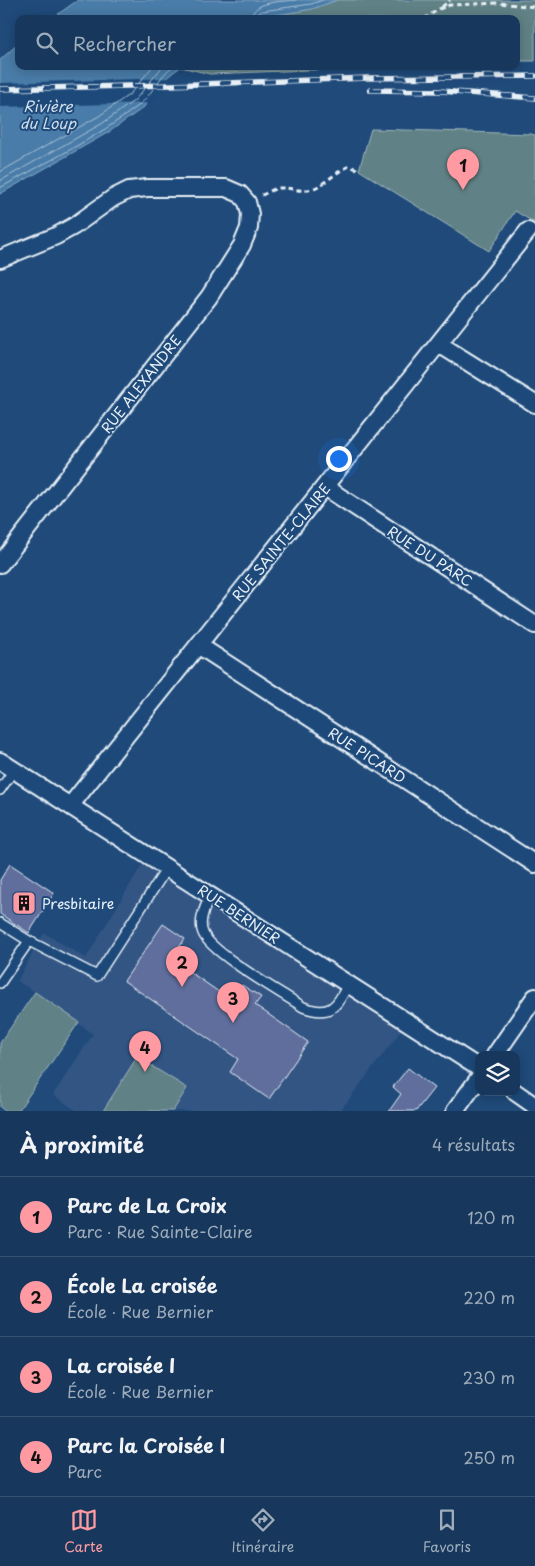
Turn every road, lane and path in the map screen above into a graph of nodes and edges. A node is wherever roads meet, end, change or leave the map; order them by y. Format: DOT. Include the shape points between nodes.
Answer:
graph roads {
  1 [pos="450,0"];
  2 [pos="535,6"];
  3 [pos="439,9"];
  4 [pos="430,15"];
  5 [pos="359,170"];
  6 [pos="243,198"];
  7 [pos="528,231"];
  8 [pos="0,259"];
  9 [pos="439,344"];
  10 [pos="535,404"];
  11 [pos="325,487"];
  12 [pos="0,564"];
  13 [pos="535,625"];
  14 [pos="198,645"];
  15 [pos="0,762"];
  16 [pos="14,770"];
  17 [pos="0,790"];
  18 [pos="70,806"];
  19 [pos="535,864"];
  20 [pos="167,868"];
  21 [pos="210,896"];
  22 [pos="0,923"];
  23 [pos="29,941"];
  24 [pos="0,983"];
  25 [pos="348,984"];
  26 [pos="535,996"];
  27 [pos="498,1051"];
  28 [pos="475,1065"];
  29 [pos="475,1084"];
  30 [pos="520,1096"];
  31 [pos="535,1106"];
  32 [pos="456,1111"];
  1 -- 3 [label="path"];
  2 -- 3 [label="path" via="499,3 450,5"];
  3 -- 4 [label="path"];
  5 -- 6 [label="path" via="350,166 311,189 279,188"];
  6 -- 8 [label="street" via="226,188 129,190 56,236"];
  6 -- 12 [label="street, RUE ALEXANDRE" via="250,214 250,228 209,298"];
  7 -- 9 [label="street, RUE SAINTE-CLAIRE"];
  9 -- 10 [label="street"];
  9 -- 11 [label="street, RUE SAINTE-CLAIRE"];
  11 -- 13 [label="street, RUE DU PARC"];
  11 -- 14 [label="street, RUE SAINTE-CLAIRE"];
  14 -- 18 [label="street, RUE SAINTE-CLAIRE"];
  14 -- 19 [label="street, RUE PICARD"];
  15 -- 16 [label="street, RUE BERNIER"];
  16 -- 17 [label="lane"];
  16 -- 18 [label="street, RUE BERNIER"];
  18 -- 20 [label="street, RUE BERNIER"];
  20 -- 21 [label="street, RUE BERNIER"];
  20 -- 23 [label="lane" via="97,976"];
  21 -- 25 [label="street, RUE BERNIER"];
  21 -- 25 [label="lane" via="203,912 203,933 208,943 221,954 316,1012 334,1007"];
  22 -- 23 [label="lane"];
  23 -- 24 [label="lane"];
  25 -- 28 [label="street, RUE BERNIER"];
  26 -- 27 [label="street"];
  29 -- 32 [label="street"];
  30 -- 31 [label="street"];
}
